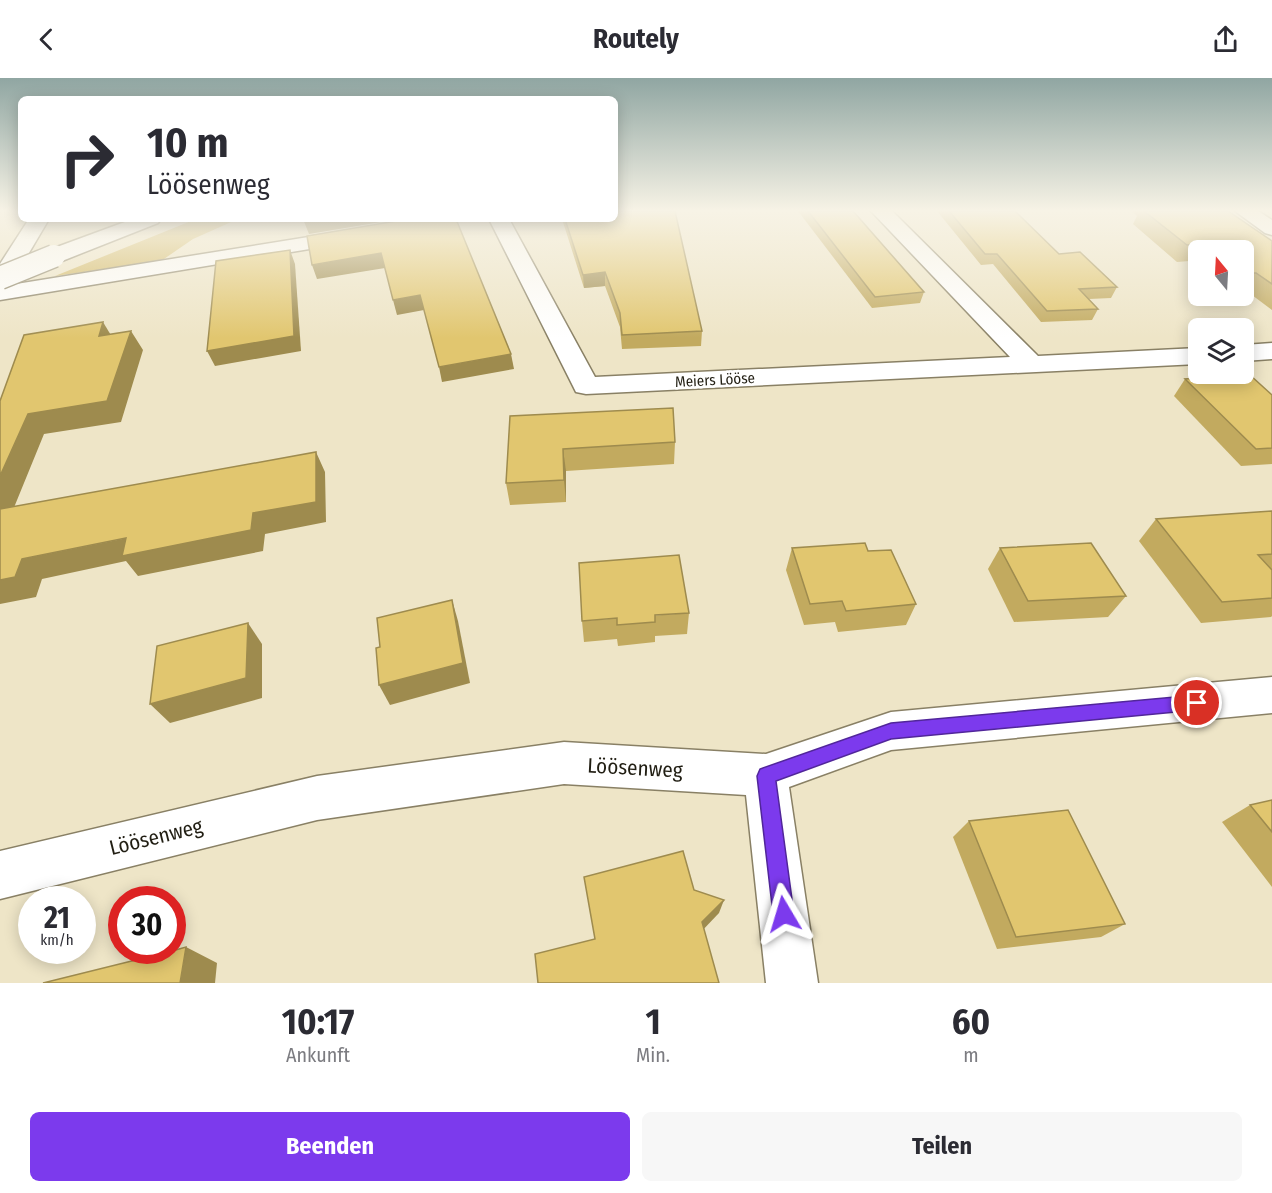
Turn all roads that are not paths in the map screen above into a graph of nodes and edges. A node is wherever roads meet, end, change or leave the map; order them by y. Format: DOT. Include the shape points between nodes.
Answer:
graph roads {
  1 [pos="17,253"];
  2 [pos="61,253"];
  3 [pos="248,253"];
  4 [pos="517,253"];
  5 [pos="922,253"];
  6 [pos="0,280"];
  7 [pos="0,293"];
  8 [pos="1272,351"];
  9 [pos="1254,352"];
  10 [pos="1188,357"];
  11 [pos="1032,365"];
  12 [pos="1272,695"];
  13 [pos="766,776"];
  14 [pos="0,875"];
  15 [pos="792,983"];
  1 -- 6 [label="street"];
  2 -- 6 [label="street, bridge"];
  3 -- 7 [label="street"];
  4 -- 11 [label="street, Meiers Lööse" via="586,386"];
  5 -- 11 [label="street"];
  8 -- 9 [label="street"];
  10 -- 11 [label="street, Meiers Lööse"];
  12 -- 13 [label="street, Löösenweg" via="891,731"];
  13 -- 14 [label="street, Löösenweg" via="564,763 317,798"];
  13 -- 15 [label="street"];
}
